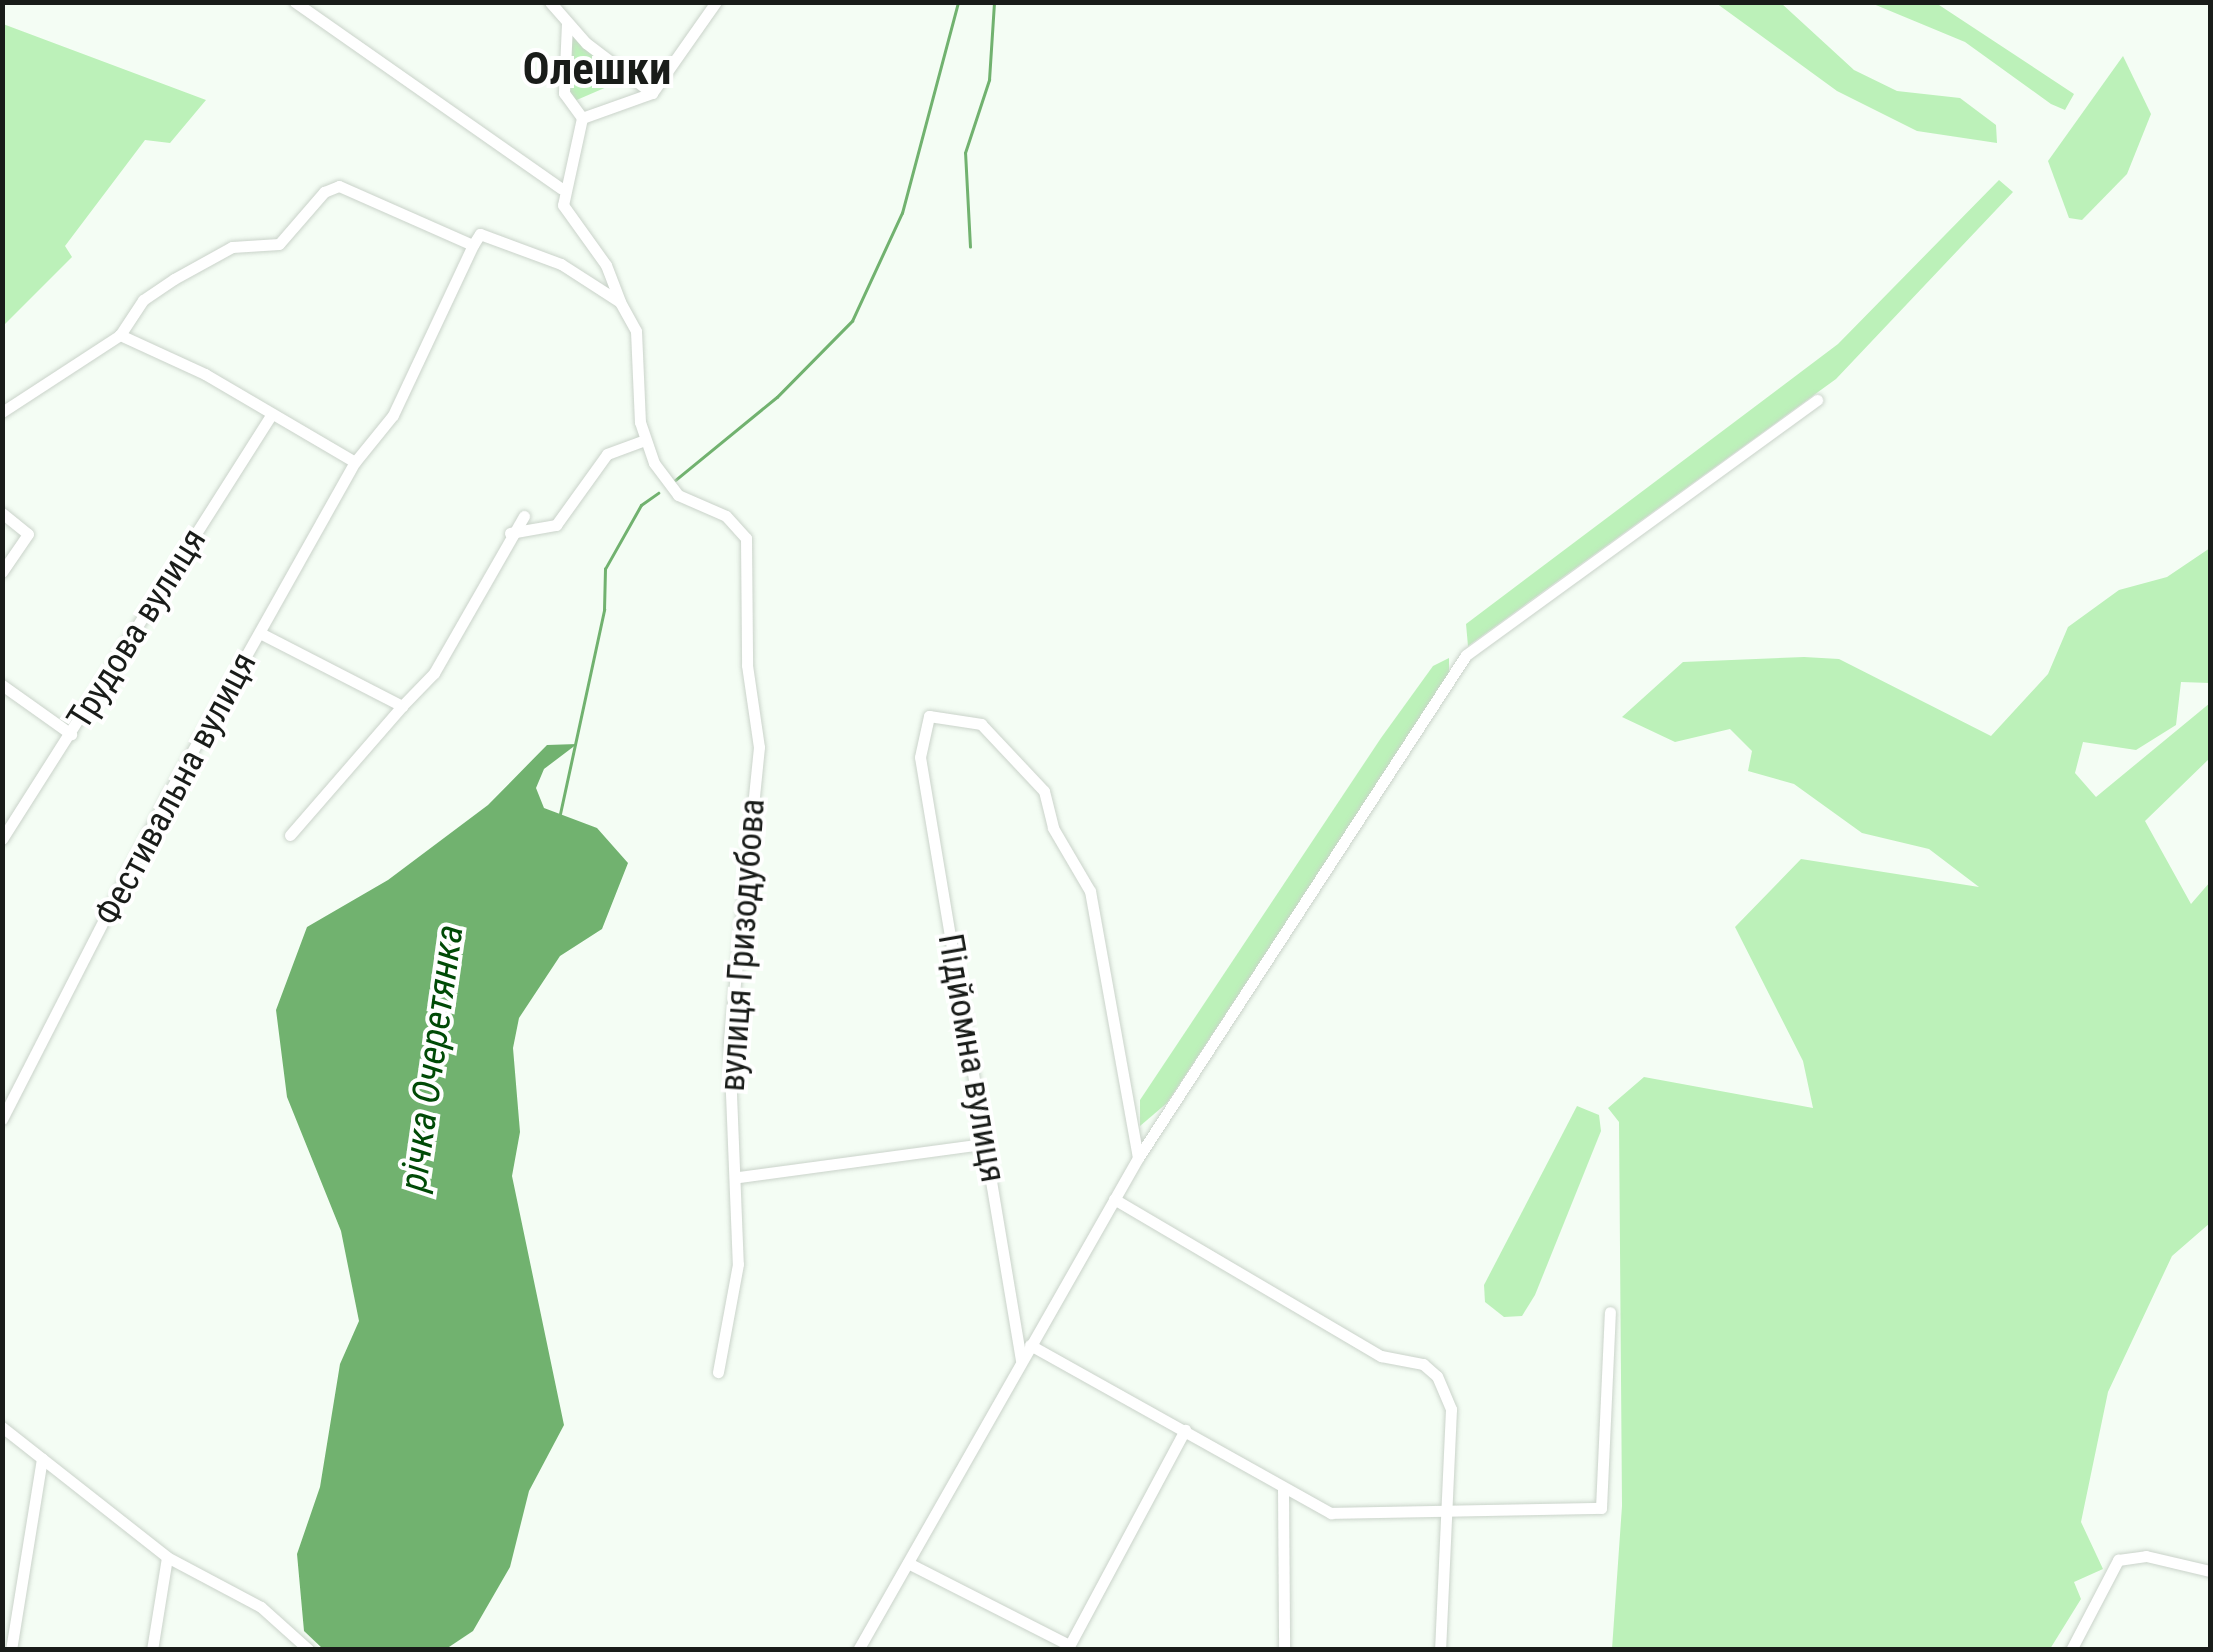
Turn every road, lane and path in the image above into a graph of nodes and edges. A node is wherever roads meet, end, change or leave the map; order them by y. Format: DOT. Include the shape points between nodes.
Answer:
graph roads {
  1 [pos="296,2"];
  2 [pos="550,2"];
  3 [pos="716,2"];
  4 [pos="567,23"];
  5 [pos="652,93"];
  6 [pos="582,118"];
  7 [pos="561,188"];
  8 [pos="472,245"];
  9 [pos="620,302"];
  10 [pos="120,335"];
  11 [pos="1817,400"];
  12 [pos="2,412"];
  13 [pos="270,417"];
  14 [pos="645,440"];
  15 [pos="355,462"];
  16 [pos="2,513"];
  17 [pos="524,516"];
  18 [pos="510,533"];
  19 [pos="2,572"];
  20 [pos="260,634"];
  21 [pos="2,685"];
  22 [pos="402,706"];
  23 [pos="71,734"];
  24 [pos="290,836"];
  25 [pos="2,839"];
  26 [pos="2,1120"];
  27 [pos="984,1144"];
  28 [pos="1138,1158"];
  29 [pos="739,1177"];
  30 [pos="1114,1199"];
  31 [pos="1610,1312"];
  32 [pos="1030,1345"];
  33 [pos="1022,1360"];
  34 [pos="718,1372"];
  35 [pos="2,1427"];
  36 [pos="1185,1430"];
  37 [pos="42,1458"];
  38 [pos="1283,1488"];
  39 [pos="1443,1510"];
  40 [pos="167,1557"];
  41 [pos="908,1563"];
  42 [pos="2210,1571"];
  43 [pos="1068,1647"];
  44 [pos="12,1650"];
  45 [pos="152,1650"];
  46 [pos="309,1650"];
  47 [pos="858,1650"];
  48 [pos="1284,1650"];
  49 [pos="1440,1650"];
  50 [pos="2071,1650"];
  1 -- 7 [label="street"];
  2 -- 4 [label="street"];
  3 -- 5 [label="street"];
  4 -- 5 [label="street"];
  4 -- 6 [label="street" via="564,94"];
  5 -- 6 [label="street"];
  6 -- 7 [label="street"];
  7 -- 9 [label="street" via="563,206 606,265"];
  8 -- 9 [label="street" via="480,234 562,264"];
  8 -- 10 [label="street" via="340,186 324,192 279,244 232,247 174,279 144,300"];
  8 -- 15 [label="street, Фестивальна вулиця" via="394,415"];
  9 -- 14 [label="street" via="636,330"];
  10 -- 12 [label="street"];
  10 -- 13 [label="street" via="205,374"];
  11 -- 28 [label="street" via="1466,655"];
  13 -- 15 [label="street"];
  13 -- 23 [label="street, Трудова вулиця"];
  14 -- 18 [label="street" via="607,454 556,525"];
  14 -- 29 [label="street, вулиця Гризодубова" via="664,480 736,525 749,546 747,665 759,747 729,1044"];
  15 -- 20 [label="street, Фестивальна вулиця"];
  16 -- 19 [label="street" via="28,534"];
  17 -- 18 [label="street"];
  18 -- 22 [label="street" via="434,673"];
  20 -- 22 [label="street"];
  20 -- 26 [label="street, Фестивальна вулиця"];
  21 -- 23 [label="street"];
  22 -- 24 [label="street"];
  23 -- 25 [label="street, Трудова вулиця"];
  27 -- 28 [label="street, Підйомна вулиця" via="920,757 929,716 958,716 995,733 1044,791 1053,828 1090,890"];
  27 -- 29 [label="street"];
  27 -- 33 [label="street, Підйомна вулиця"];
  28 -- 30 [label="street"];
  29 -- 34 [label="street, вулиця Гризодубова" via="738,1264"];
  30 -- 32 [label="street"];
  30 -- 39 [label="street" via="1381,1356 1422,1364 1437,1376 1450,1409"];
  31 -- 39 [label="street" via="1601,1508"];
  32 -- 33 [label="street"];
  32 -- 36 [label="street"];
  33 -- 41 [label="street"];
  35 -- 37 [label="street"];
  36 -- 38 [label="street"];
  36 -- 43 [label="street"];
  37 -- 40 [label="street"];
  37 -- 44 [label="street"];
  38 -- 39 [label="street" via="1332,1513"];
  38 -- 48 [label="street"];
  39 -- 49 [label="street"];
  40 -- 45 [label="street"];
  40 -- 46 [label="street" via="262,1607"];
  41 -- 43 [label="street"];
  41 -- 47 [label="street"];
  42 -- 50 [label="street" via="2146,1556 2118,1560"];
}
